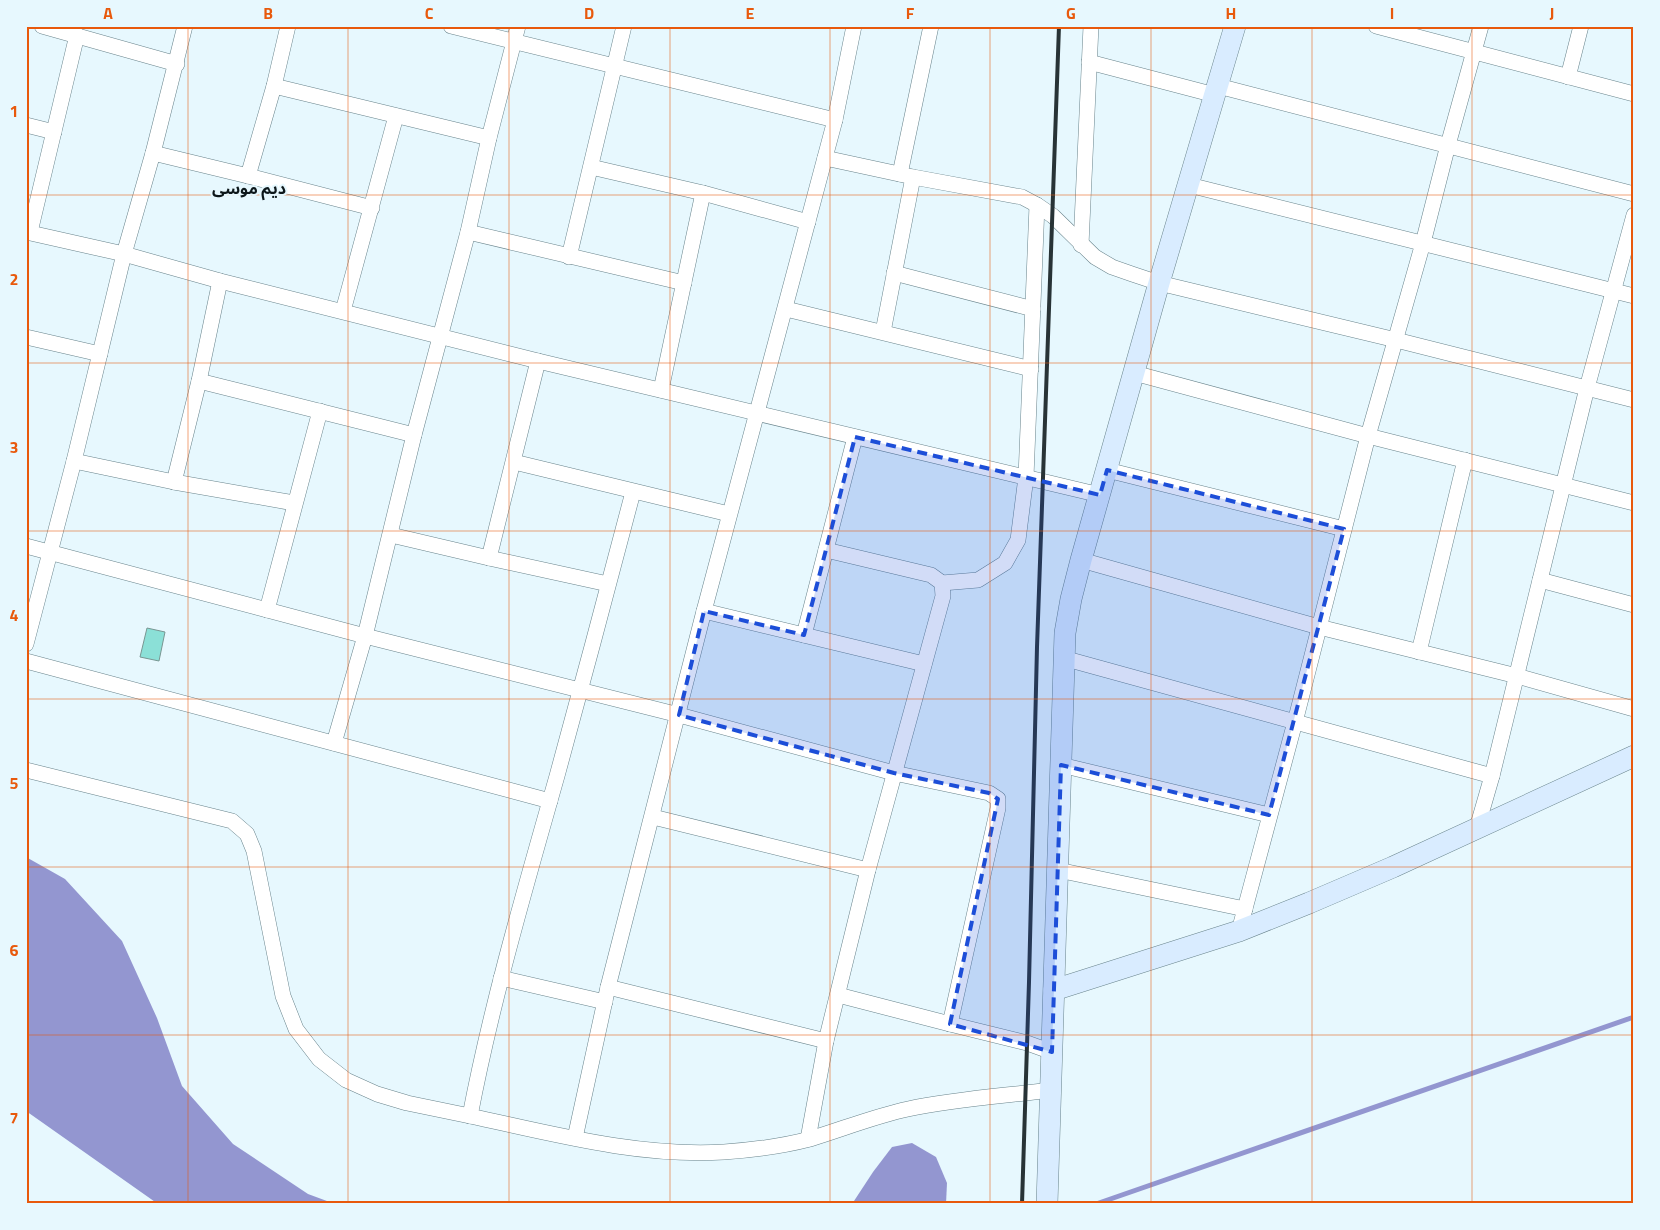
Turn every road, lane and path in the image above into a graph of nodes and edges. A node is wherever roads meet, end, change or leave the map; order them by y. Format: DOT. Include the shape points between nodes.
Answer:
graph roads {
  1 [pos="42,26"];
  2 [pos="185,26"];
  3 [pos="288,26"];
  4 [pos="451,26"];
  5 [pos="518,26"];
  6 [pos="624,26"];
  7 [pos="854,26"];
  8 [pos="931,26"];
  9 [pos="1091,26"];
  10 [pos="1235,26"];
  11 [pos="1376,26"];
  12 [pos="1481,26"];
  13 [pos="1581,26"];
  14 [pos="77,35"];
  15 [pos="514,42"];
  16 [pos="1474,51"];
  17 [pos="1089,62"];
  18 [pos="177,64"];
  19 [pos="615,67"];
  20 [pos="1568,77"];
  21 [pos="274,86"];
  22 [pos="1216,91"];
  23 [pos="1634,94"];
  24 [pos="396,116"];
  25 [pos="835,120"];
  26 [pos="26,125"];
  27 [pos="54,132"];
  28 [pos="489,138"];
  29 [pos="1448,145"];
  30 [pos="153,153"];
  31 [pos="825,158"];
  32 [pos="590,167"];
  33 [pos="906,175"];
  34 [pos="248,176"];
  35 [pos="1189,185"];
  36 [pos="703,193"];
  37 [pos="1634,194"];
  38 [pos="1037,205"];
  39 [pos="372,208"];
  40 [pos="1634,215"];
  41 [pos="808,222"];
  42 [pos="28,232"];
  43 [pos="468,232"];
  44 [pos="1423,243"];
  45 [pos="1081,244"];
  46 [pos="124,254"];
  47 [pos="569,256"];
  48 [pos="894,273"];
  49 [pos="220,281"];
  50 [pos="684,283"];
  51 [pos="1159,283"];
  52 [pos="1613,291"];
  53 [pos="1634,296"];
  54 [pos="786,309"];
  55 [pos="1033,309"];
  56 [pos="343,311"];
  57 [pos="883,332"];
  58 [pos="439,335"];
  59 [pos="26,337"];
  60 [pos="1396,340"];
  61 [pos="100,354"];
  62 [pos="538,361"];
  63 [pos="1031,369"];
  64 [pos="1134,373"];
  65 [pos="199,381"];
  66 [pos="1587,388"];
  67 [pos="661,390"];
  68 [pos="1634,400"];
  69 [pos="320,411"];
  70 [pos="756,413"];
  71 [pos="414,435"];
  72 [pos="855,436"];
  73 [pos="1368,436"];
  74 [pos="1465,460"];
  75 [pos="74,461"];
  76 [pos="514,462"];
  77 [pos="1107,470"];
  78 [pos="1026,477"];
  79 [pos="174,482"];
  80 [pos="1563,485"];
  81 [pos="633,492"];
  82 [pos="1100,494"];
  83 [pos="294,503"];
  84 [pos="1634,503"];
  85 [pos="729,514"];
  86 [pos="1344,530"];
  87 [pos="391,535"];
  88 [pos="26,546"];
  89 [pos="826,550"];
  90 [pos="50,552"];
  91 [pos="489,558"];
  92 [pos="1081,560"];
  93 [pos="1540,580"];
  94 [pos="942,583"];
  95 [pos="608,584"];
  96 [pos="1634,605"];
  97 [pos="266,610"];
  98 [pos="704,610"];
  99 [pos="1319,627"];
  100 [pos="804,635"];
  101 [pos="366,636"];
  102 [pos="26,644"];
  103 [pos="1419,652"];
  104 [pos="1063,658"];
  105 [pos="26,661"];
  106 [pos="924,664"];
  107 [pos="1517,676"];
  108 [pos="581,691"];
  109 [pos="1634,709"];
  110 [pos="678,715"];
  111 [pos="1295,722"];
  112 [pos="334,743"];
  113 [pos="1634,756"];
  114 [pos="1061,765"];
  115 [pos="26,770"];
  116 [pos="894,773"];
  117 [pos="1492,776"];
  118 [pos="550,801"];
  119 [pos="1269,815"];
  120 [pos="653,817"];
  121 [pos="1477,828"];
  122 [pos="868,870"];
  123 [pos="1058,870"];
  124 [pos="1245,909"];
  125 [pos="1239,931"];
  126 [pos="501,978"];
  127 [pos="1054,990"];
  128 [pos="607,994"];
  129 [pos="838,995"];
  130 [pos="950,1024"];
  131 [pos="826,1041"];
  132 [pos="1052,1052"];
  133 [pos="1051,1090"];
  134 [pos="470,1116"];
  135 [pos="575,1138"];
  136 [pos="808,1139"];
  137 [pos="1047,1204"];
  1 -- 14 [label="street"];
  2 -- 18 [label="street"];
  3 -- 21 [label="street"];
  4 -- 15 [label="street"];
  5 -- 15 [label="street"];
  6 -- 19 [label="street"];
  7 -- 25 [label="street"];
  8 -- 33 [label="street"];
  9 -- 17 [label="street"];
  10 -- 22 [label="main road"];
  11 -- 16 [label="street"];
  12 -- 16 [label="street"];
  13 -- 20 [label="street"];
  14 -- 18 [label="street"];
  14 -- 27 [label="street"];
  15 -- 19 [label="street"];
  15 -- 28 [label="street"];
  16 -- 20 [label="street"];
  16 -- 29 [label="street"];
  17 -- 22 [label="street"];
  17 -- 45 [label="street"];
  18 -- 30 [label="street"];
  19 -- 25 [label="street"];
  19 -- 32 [label="street"];
  20 -- 23 [label="street"];
  21 -- 24 [label="street"];
  21 -- 34 [label="street"];
  22 -- 29 [label="street"];
  22 -- 35 [label="main road"];
  24 -- 28 [label="street"];
  24 -- 39 [label="street"];
  25 -- 31 [label="street"];
  26 -- 27 [label="street"];
  27 -- 42 [label="street"];
  28 -- 43 [label="street"];
  29 -- 37 [label="street"];
  29 -- 44 [label="street"];
  30 -- 34 [label="street"];
  30 -- 46 [label="street"];
  31 -- 33 [label="street"];
  31 -- 41 [label="street"];
  32 -- 36 [label="street"];
  32 -- 47 [label="street"];
  33 -- 38 [label="street" via="1022,197"];
  33 -- 48 [label="street"];
  34 -- 39 [label="street"];
  35 -- 44 [label="street"];
  35 -- 51 [label="main road"];
  36 -- 41 [label="street"];
  36 -- 50 [label="street"];
  38 -- 45 [label="street"];
  38 -- 55 [label="street"];
  39 -- 56 [label="street"];
  40 -- 52 [label="street"];
  41 -- 54 [label="street"];
  42 -- 46 [label="street"];
  43 -- 47 [label="street"];
  43 -- 58 [label="street"];
  44 -- 52 [label="street"];
  44 -- 60 [label="street"];
  45 -- 51 [label="street" via="1112,267"];
  46 -- 49 [label="street"];
  46 -- 61 [label="street"];
  47 -- 50 [label="street"];
  48 -- 55 [label="street"];
  48 -- 57 [label="street"];
  49 -- 56 [label="street"];
  49 -- 65 [label="street"];
  50 -- 67 [label="street"];
  51 -- 60 [label="street"];
  51 -- 64 [label="main road"];
  52 -- 53 [label="street"];
  52 -- 66 [label="street"];
  54 -- 57 [label="street"];
  54 -- 70 [label="street"];
  55 -- 63 [label="street"];
  56 -- 58 [label="street"];
  57 -- 63 [label="street"];
  58 -- 62 [label="street"];
  58 -- 71 [label="street"];
  59 -- 61 [label="street"];
  60 -- 66 [label="street"];
  60 -- 73 [label="street"];
  61 -- 75 [label="street"];
  62 -- 67 [label="street"];
  62 -- 76 [label="street"];
  63 -- 78 [label="street"];
  64 -- 73 [label="street"];
  64 -- 77 [label="main road"];
  65 -- 69 [label="street"];
  65 -- 79 [label="street"];
  66 -- 68 [label="street"];
  66 -- 80 [label="street"];
  67 -- 70 [label="street"];
  69 -- 71 [label="street"];
  69 -- 83 [label="street"];
  70 -- 72 [label="street"];
  70 -- 85 [label="street"];
  71 -- 87 [label="street"];
  72 -- 78 [label="street"];
  72 -- 89 [label="street"];
  73 -- 74 [label="street"];
  73 -- 86 [label="street"];
  74 -- 80 [label="street"];
  74 -- 103 [label="street"];
  75 -- 79 [label="street"];
  75 -- 90 [label="street"];
  76 -- 81 [label="street"];
  76 -- 91 [label="street"];
  77 -- 82 [label="main road"];
  77 -- 86 [label="street"];
  78 -- 82 [label="street"];
  78 -- 94 [label="street" via="1018,540 1005,563 978,580"];
  79 -- 83 [label="street"];
  80 -- 84 [label="street"];
  80 -- 93 [label="street"];
  81 -- 85 [label="street"];
  81 -- 95 [label="street"];
  82 -- 92 [label="main road"];
  83 -- 97 [label="street"];
  85 -- 98 [label="street"];
  86 -- 99 [label="street"];
  87 -- 91 [label="street"];
  87 -- 101 [label="street"];
  88 -- 90 [label="street"];
  89 -- 94 [label="street" via="931,575"];
  89 -- 100 [label="street"];
  90 -- 97 [label="street"];
  90 -- 102 [label="street"];
  91 -- 95 [label="street"];
  92 -- 99 [label="street"];
  92 -- 104 [label="main road" via="1071,599"];
  93 -- 96 [label="street"];
  93 -- 107 [label="street"];
  94 -- 106 [label="street" via="943,596"];
  95 -- 108 [label="street"];
  97 -- 101 [label="street"];
  98 -- 100 [label="street"];
  98 -- 110 [label="street"];
  99 -- 103 [label="street"];
  99 -- 111 [label="street"];
  100 -- 106 [label="street"];
  101 -- 108 [label="street"];
  101 -- 112 [label="street"];
  103 -- 107 [label="street"];
  104 -- 111 [label="street"];
  104 -- 114 [label="main road"];
  105 -- 112 [label="street"];
  106 -- 116 [label="street"];
  107 -- 109 [label="street"];
  107 -- 117 [label="street"];
  108 -- 110 [label="street"];
  108 -- 118 [label="street"];
  110 -- 116 [label="street"];
  110 -- 120 [label="street"];
  111 -- 117 [label="street"];
  111 -- 119 [label="street"];
  112 -- 118 [label="street"];
  113 -- 121 [label="main road"];
  114 -- 119 [label="street"];
  114 -- 123 [label="main road"];
  115 -- 134 [label="street" via="232,820 247,834 254,851 283,996 296,1029 319,1060 346,1080 376,1094"];
  116 -- 122 [label="street"];
  116 -- 130 [label="street" via="989,793 998,799"];
  117 -- 121 [label="street"];
  118 -- 126 [label="street"];
  119 -- 124 [label="street"];
  120 -- 122 [label="street"];
  120 -- 128 [label="street"];
  121 -- 125 [label="main road"];
  122 -- 129 [label="street"];
  123 -- 124 [label="street"];
  123 -- 127 [label="main road"];
  124 -- 125 [label="street"];
  125 -- 127 [label="main road"];
  126 -- 128 [label="street"];
  126 -- 134 [label="street"];
  127 -- 132 [label="main road"];
  128 -- 131 [label="street"];
  128 -- 135 [label="street"];
  129 -- 130 [label="street"];
  129 -- 131 [label="street"];
  130 -- 132 [label="street"];
  131 -- 136 [label="street"];
  132 -- 133 [label="main road"];
  133 -- 136 [label="street" via="907,1110"];
  133 -- 137 [label="main road"];
  134 -- 135 [label="street"];
  135 -- 136 [label="street" via="636,1150 686,1153 770,1147"];
}
